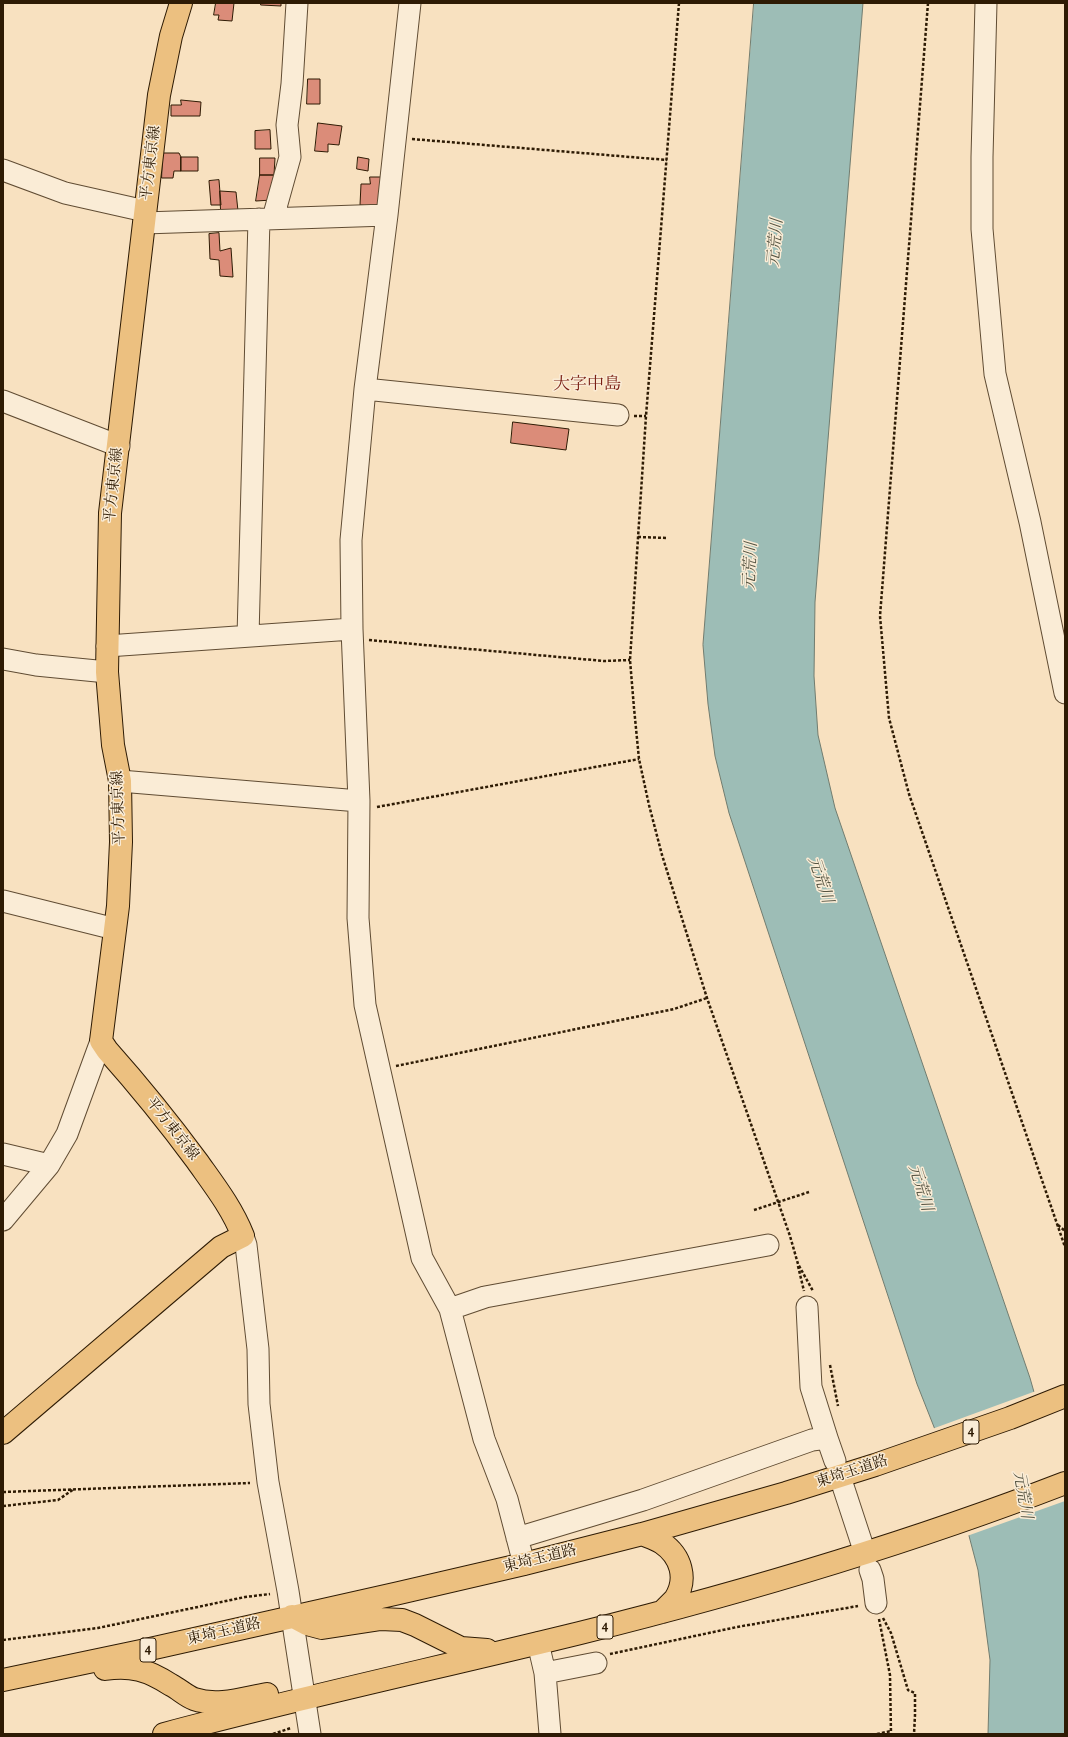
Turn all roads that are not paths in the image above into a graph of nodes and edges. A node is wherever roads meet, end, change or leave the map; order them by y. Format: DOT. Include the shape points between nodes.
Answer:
graph roads {
  1 [pos="181,3"];
  2 [pos="296,3"];
  3 [pos="410,3"];
  4 [pos="986,3"];
  5 [pos="3,170"];
  6 [pos="387,215"];
  7 [pos="145,217"];
  8 [pos="266,219"];
  9 [pos="365,389"];
  10 [pos="3,401"];
  11 [pos="618,415"];
  12 [pos="119,446"];
  13 [pos="352,634"];
  14 [pos="248,636"];
  15 [pos="107,646"];
  16 [pos="3,659"];
  17 [pos="107,672"];
  18 [pos="1065,693"];
  19 [pos="120,781"];
  20 [pos="359,806"];
  21 [pos="3,901"];
  22 [pos="115,929"];
  23 [pos="101,1041"];
  24 [pos="3,1154"];
  25 [pos="49,1165"];
  26 [pos="3,1220"];
  27 [pos="243,1236"];
  28 [pos="768,1245"];
  29 [pos="811,1301"];
  30 [pos="450,1309"];
  31 [pos="1065,1396"];
  32 [pos="3,1433"];
  33 [pos="827,1438"];
  34 [pos="835,1461"];
  35 [pos="1065,1483"];
  36 [pos="843,1486"];
  37 [pos="642,1534"];
  38 [pos="517,1538"];
  39 [pos="863,1547"];
  40 [pos="524,1564"];
  41 [pos="870,1570"];
  42 [pos="876,1603"];
  43 [pos="662,1612"];
  44 [pos="292,1616"];
  45 [pos="538,1643"];
  46 [pos="514,1649"];
  47 [pos="596,1663"];
  48 [pos="40,1672"];
  49 [pos="545,1673"];
  50 [pos="3,1680"];
  51 [pos="304,1699"];
  52 [pos="164,1734"];
  53 [pos="310,1734"];
  54 [pos="550,1734"];
  1 -- 7 [label="main road, 平方東京線" via="171,36 159,95"];
  2 -- 8 [label="street" via="287,125 290,157"];
  3 -- 6 [label="street"];
  4 -- 18 [label="street" via="982,229 995,374 1030,522"];
  5 -- 7 [label="street" via="65,193"];
  6 -- 8 [label="street"];
  6 -- 9 [label="street"];
  7 -- 8 [label="street"];
  7 -- 12 [label="main road, 平方東京線"];
  8 -- 14 [label="street"];
  9 -- 11 [label="street"];
  9 -- 13 [label="street" via="351,540"];
  10 -- 12 [label="street"];
  12 -- 15 [label="main road, 平方東京線" via="110,514"];
  13 -- 14 [label="street"];
  13 -- 20 [label="street"];
  14 -- 15 [label="street"];
  15 -- 17 [label="main road, 平方東京線"];
  16 -- 17 [label="street"];
  17 -- 19 [label="main road, 平方東京線" via="112,739"];
  19 -- 20 [label="street"];
  19 -- 22 [label="main road, 平方東京線" via="120,872"];
  20 -- 30 [label="street" via="358,918 365,1005 422,1258"];
  21 -- 22 [label="street"];
  22 -- 23 [label="main road, 平方東京線"];
  23 -- 25 [label="street" via="67,1134"];
  23 -- 27 [label="main road, 平方東京線" via="170,1125 216,1187 236,1218"];
  24 -- 25 [label="street"];
  25 -- 26 [label="street"];
  27 -- 32 [label="main road" via="222,1247"];
  27 -- 44 [label="street" via="254,1304 259,1404 268,1482"];
  28 -- 30 [label="street" via="485,1297"];
  29 -- 33 [label="street" via="811,1387"];
  30 -- 38 [label="street" via="484,1439 507,1499"];
  31 -- 37 [label="main road, 東埼玉道路 / 4" via="875,1465"];
  33 -- 34 [label="street"];
  33 -- 38 [label="street" via="812,1440 643,1500"];
  35 -- 43 [label="main road, 4" via="902,1542"];
  36 -- 39 [label="street"];
  37 -- 40 [label="main road, 東埼玉道路 / 4"];
  37 -- 43 [label="main road" via="661,1542 670,1550 677,1557 683,1574 680,1589"];
  38 -- 40 [label="street"];
  40 -- 44 [label="main road, 東埼玉道路 / 4"];
  41 -- 42 [label="street"];
  43 -- 45 [label="main road, 4"];
  44 -- 46 [label="main road, 4" via="322,1628 381,1619 402,1620 461,1648"];
  44 -- 48 [label="main road, 東埼玉道路 / 4"];
  44 -- 51 [label="street"];
  45 -- 46 [label="main road, 4"];
  45 -- 49 [label="street"];
  46 -- 51 [label="main road, 4"];
  47 -- 49 [label="street"];
  48 -- 50 [label="main road, 東埼玉道路 / 4"];
  48 -- 51 [label="main road, 4" via="78,1673 136,1668 152,1674 194,1699 208,1702 223,1702 267,1694"];
  49 -- 54 [label="street"];
  51 -- 52 [label="main road, 4"];
  51 -- 53 [label="street"];
}
